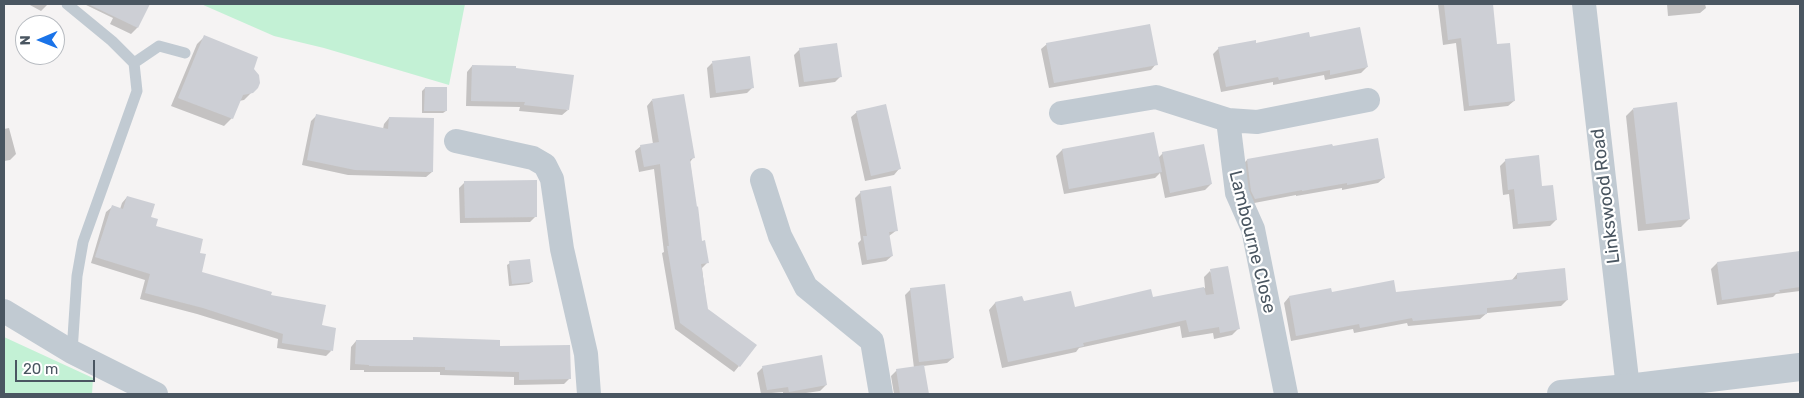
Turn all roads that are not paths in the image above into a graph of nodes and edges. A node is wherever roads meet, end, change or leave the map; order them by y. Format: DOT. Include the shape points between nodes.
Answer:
graph roads {
  1 [pos="66,4"];
  2 [pos="1584,4"];
  3 [pos="185,53"];
  4 [pos="134,63"];
  5 [pos="1368,100"];
  6 [pos="1061,113"];
  7 [pos="1228,120"];
  8 [pos="456,141"];
  9 [pos="762,180"];
  10 [pos="4,311"];
  11 [pos="72,352"];
  12 [pos="1800,367"];
  13 [pos="1628,388"];
  14 [pos="156,394"];
  15 [pos="589,394"];
  16 [pos="881,394"];
  17 [pos="1286,394"];
  18 [pos="1561,394"];
  1 -- 4 [label="lane"];
  2 -- 13 [label="street, Linkswood Road"];
  3 -- 4 [label="lane" via="159,46"];
  4 -- 11 [label="lane" via="137,90 83,242 77,276"];
  5 -- 7 [label="street" via="1257,122"];
  6 -- 7 [label="street" via="1156,97"];
  7 -- 17 [label="street, Lambourne Close" via="1237,193 1253,229"];
  8 -- 15 [label="street" via="533,158 545,165 552,179 562,248 586,354"];
  9 -- 16 [label="street" via="780,236 806,287 872,341"];
  10 -- 11 [label="street"];
  11 -- 14 [label="street"];
  12 -- 13 [label="street"];
  13 -- 18 [label="street"];
}
